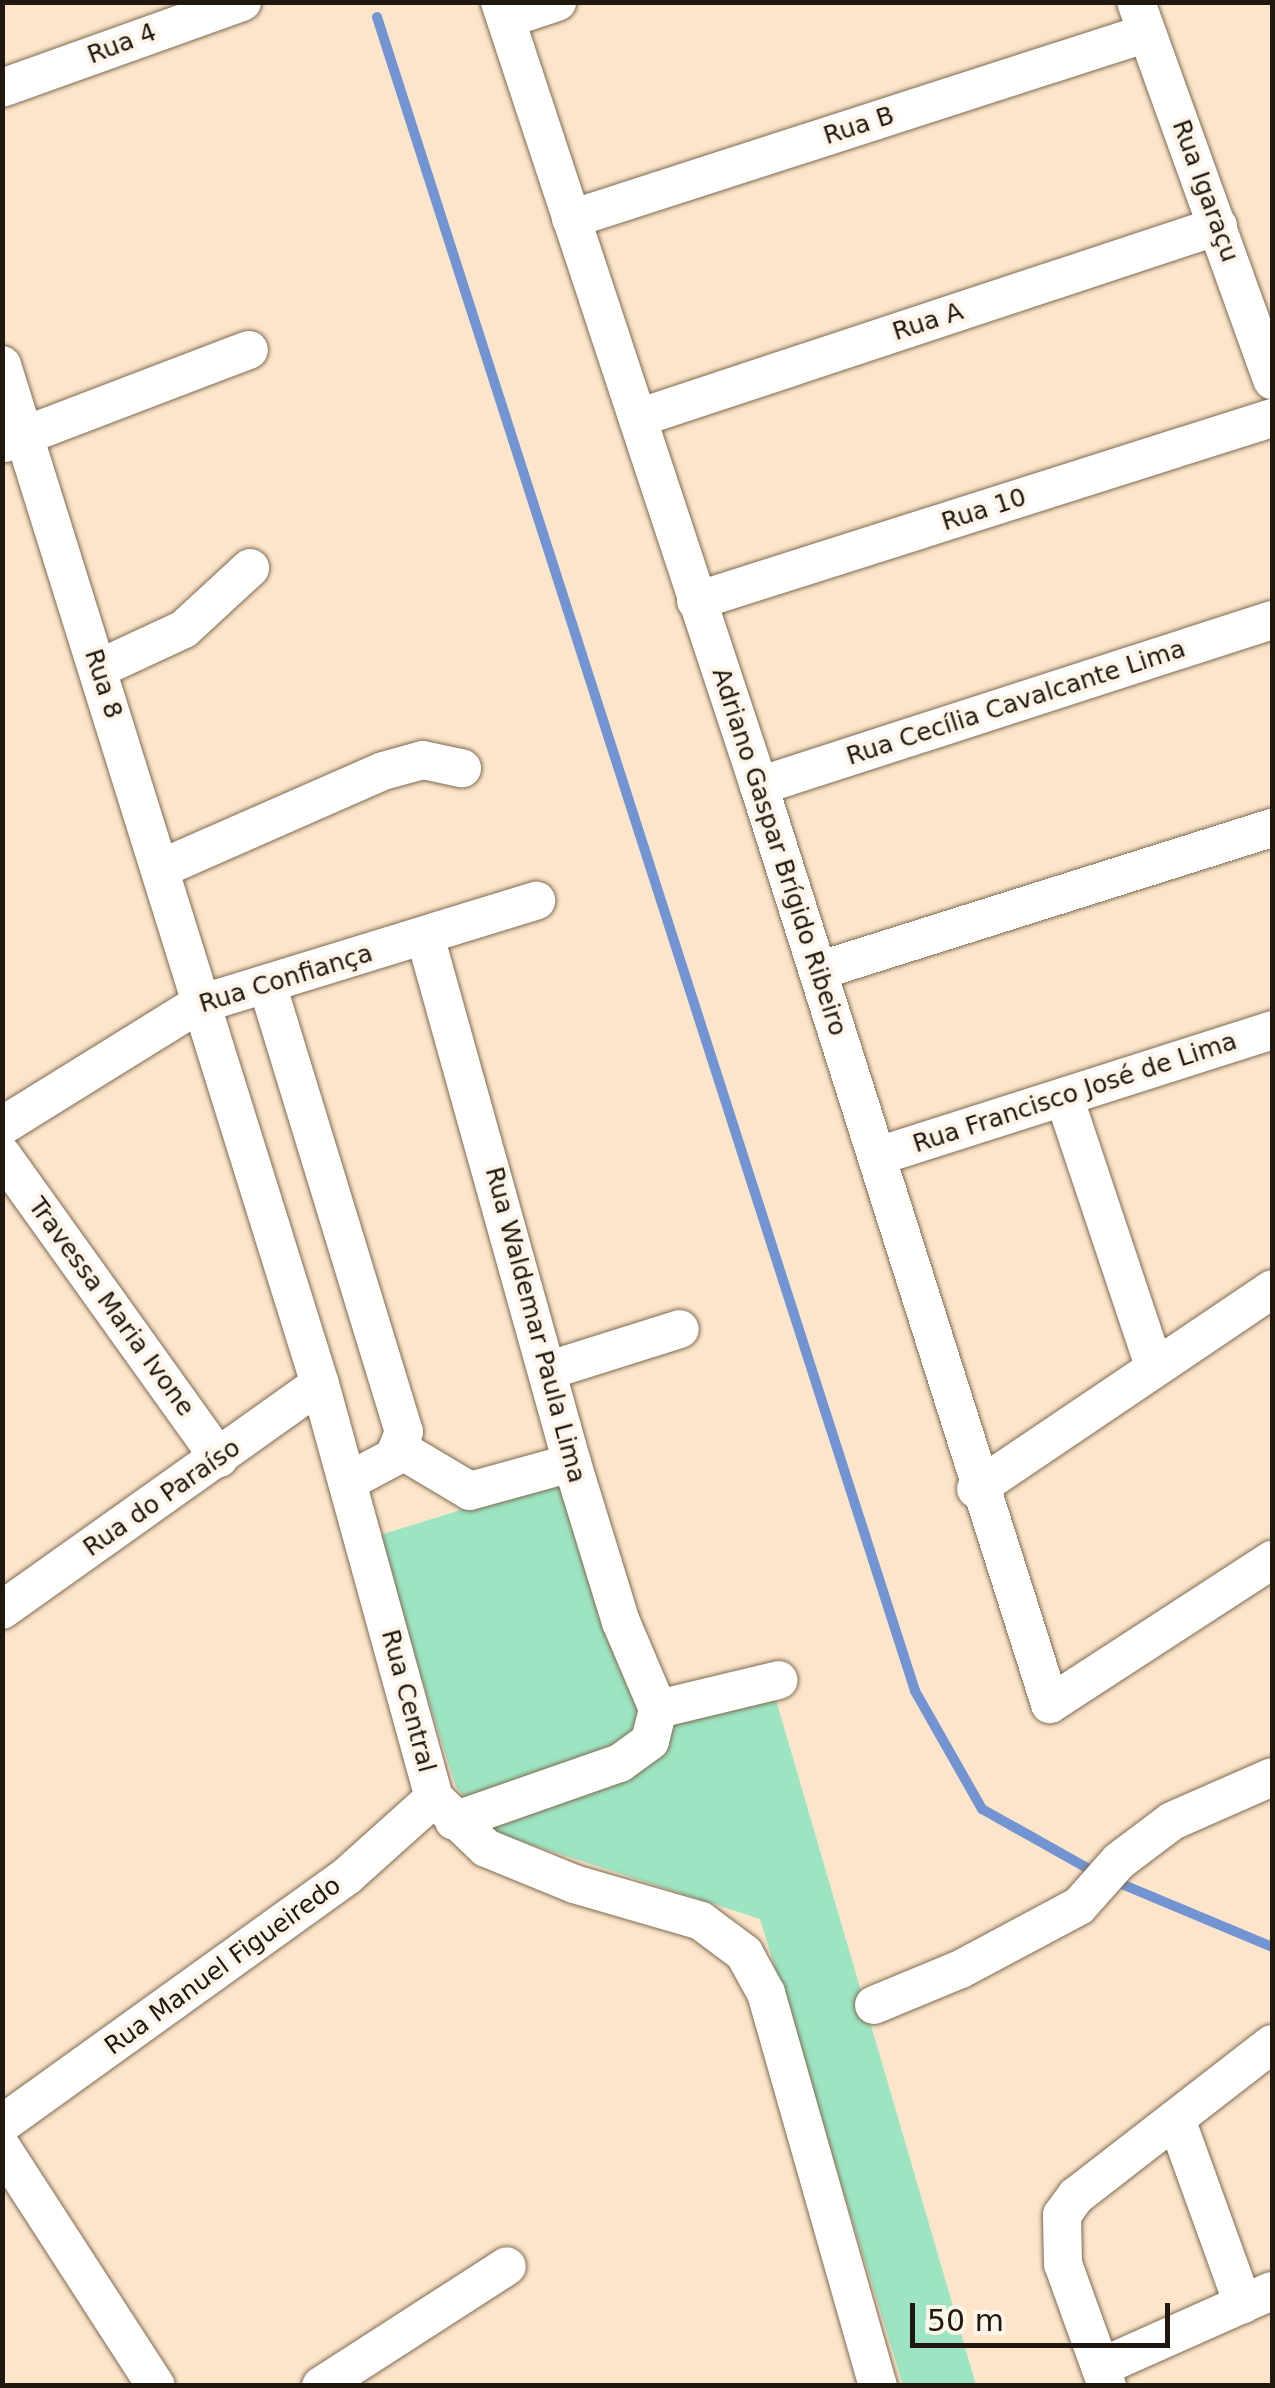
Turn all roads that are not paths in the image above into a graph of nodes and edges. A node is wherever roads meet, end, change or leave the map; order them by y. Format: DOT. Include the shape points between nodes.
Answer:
graph roads {
  1 [pos="242,2"];
  2 [pos="557,2"];
  3 [pos="503,11"];
  4 [pos="168,14"];
  5 [pos="1141,18"];
  6 [pos="2,88"];
  7 [pos="571,219"];
  8 [pos="1218,226"];
  9 [pos="1259,294"];
  10 [pos="249,350"];
  11 [pos="2,365"];
  12 [pos="1272,380"];
  13 [pos="638,418"];
  14 [pos="1272,418"];
  15 [pos="13,438"];
  16 [pos="250,568"];
  17 [pos="696,601"];
  18 [pos="1272,620"];
  19 [pos="98,669"];
  20 [pos="462,768"];
  21 [pos="759,786"];
  22 [pos="1272,828"];
  23 [pos="162,868"];
  24 [pos="536,902"];
  25 [pos="425,936"];
  26 [pos="818,971"];
  27 [pos="267,984"];
  28 [pos="197,1005"];
  29 [pos="1272,1030"];
  30 [pos="1064,1096"];
  31 [pos="2,1126"];
  32 [pos="2,1156"];
  33 [pos="878,1156"];
  34 [pos="1272,1289"];
  35 [pos="680,1329"];
  36 [pos="1154,1366"];
  37 [pos="550,1370"];
  38 [pos="320,1384"];
  39 [pos="401,1450"];
  40 [pos="219,1458"];
  41 [pos="572,1462"];
  42 [pos="347,1482"];
  43 [pos="976,1489"];
  44 [pos="1272,1560"];
  45 [pos="2,1610"];
  46 [pos="778,1680"];
  47 [pos="658,1709"];
  48 [pos="1272,1777"];
  49 [pos="444,1810"];
  50 [pos="874,2005"];
  51 [pos="1272,2044"];
  52 [pos="1176,2119"];
  53 [pos="2,2124"];
  54 [pos="2,2148"];
  55 [pos="507,2266"];
  56 [pos="1258,2297"];
  57 [pos="1104,2376"];
  58 [pos="156,2386"];
  59 [pos="322,2386"];
  60 [pos="878,2386"];
  1 -- 4 [label="street, Rua 4"];
  2 -- 3 [label="street"];
  3 -- 7 [label="street, Adriano Gaspar Brígido Ribeiro"];
  4 -- 6 [label="street, Rua 4"];
  5 -- 7 [label="street, Rua B"];
  5 -- 8 [label="street, Rua Igaraçu"];
  7 -- 13 [label="street, Adriano Gaspar Brígido Ribeiro"];
  8 -- 9 [label="street, Rua Igaraçu"];
  8 -- 13 [label="street, Rua A"];
  9 -- 12 [label="street, Rua Igaraçu"];
  10 -- 15 [label="street"];
  11 -- 15 [label="street, Rua 8"];
  13 -- 17 [label="street, Adriano Gaspar Brígido Ribeiro"];
  14 -- 17 [label="street, Rua 10"];
  15 -- 19 [label="street, Rua 8"];
  16 -- 19 [label="street" via="184,629"];
  17 -- 21 [label="street, Adriano Gaspar Brígido Ribeiro"];
  18 -- 21 [label="street, Rua Cecília Cavalcante Lima"];
  19 -- 23 [label="street, Rua 8"];
  20 -- 23 [label="street" via="423,760 384,771"];
  21 -- 26 [label="street, Adriano Gaspar Brígido Ribeiro"];
  22 -- 26 [label="street"];
  23 -- 28 [label="street, Rua 8"];
  24 -- 25 [label="street, Rua Confiança"];
  25 -- 27 [label="street, Rua Confiança"];
  25 -- 37 [label="street, Rua Waldemar Paula Lima"];
  26 -- 33 [label="street, Adriano Gaspar Brígido Ribeiro"];
  27 -- 28 [label="street, Rua Confiança"];
  27 -- 39 [label="street" via="397,1399"];
  28 -- 31 [label="street, Rua Confiança"];
  28 -- 38 [label="street, Rua Central"];
  29 -- 30 [label="street, Rua Francisco José de Lima"];
  30 -- 33 [label="street, Rua Francisco José de Lima"];
  30 -- 36 [label="street"];
  32 -- 40 [label="street, Travessa Maria Ivone"];
  33 -- 43 [label="street, Adriano Gaspar Brígido Ribeiro"];
  34 -- 36 [label="street"];
  35 -- 37 [label="street"];
  36 -- 43 [label="street"];
  37 -- 41 [label="street, Rua Waldemar Paula Lima"];
  38 -- 40 [label="street, Rua do Paraíso"];
  38 -- 42 [label="street, Rua Central"];
  39 -- 41 [label="street" via="470,1490"];
  39 -- 42 [label="street"];
  40 -- 45 [label="street, Rua do Paraíso"];
  41 -- 47 [label="street, Rua Waldemar Paula Lima" via="622,1622"];
  42 -- 49 [label="street, Rua Central"];
  43 -- 44 [label="street, Adriano Gaspar Brígido Ribeiro" via="1050,1704"];
  46 -- 47 [label="street"];
  47 -- 49 [label="street" via="650,1742 620,1763"];
  48 -- 50 [label="street" via="1172,1821 1078,1906 961,1969"];
  49 -- 53 [label="street, Rua Manuel Figueiredo"];
  49 -- 60 [label="street" via="514,1862 701,1921 744,1953 766,1993"];
  51 -- 52 [label="street"];
  52 -- 56 [label="street"];
  52 -- 57 [label="street" via="1076,2196 1062,2215 1063,2264"];
  54 -- 58 [label="street"];
  55 -- 59 [label="street"];
  56 -- 57 [label="street"];
}
